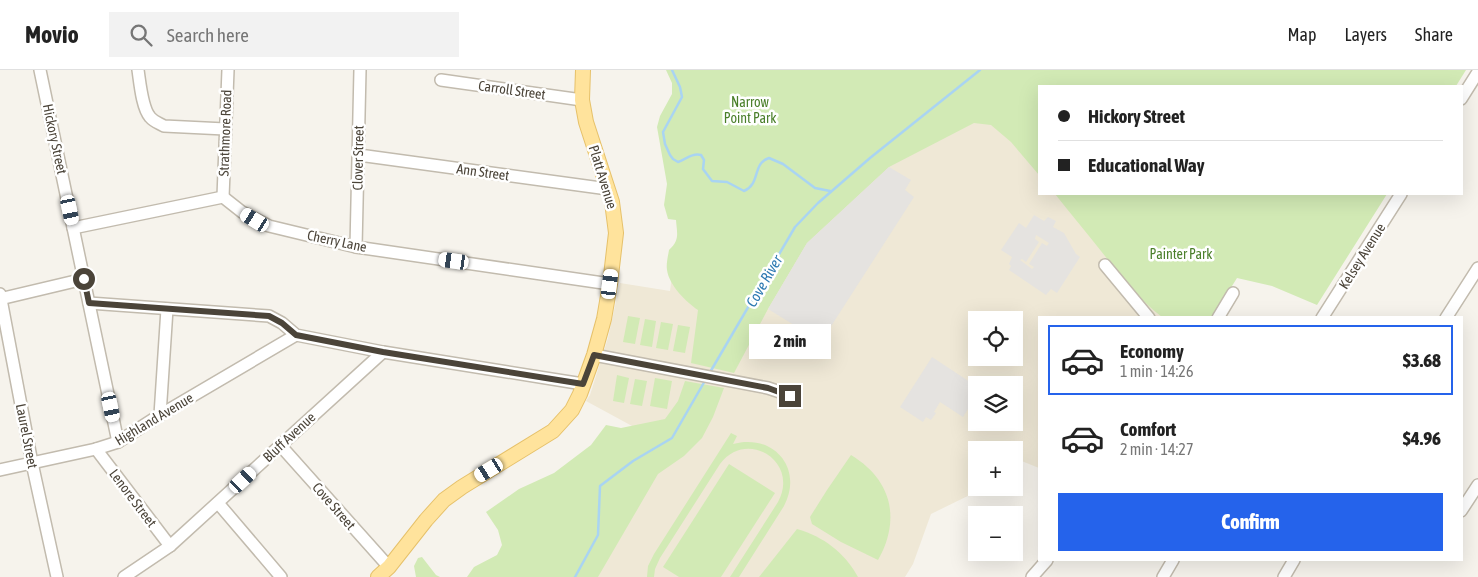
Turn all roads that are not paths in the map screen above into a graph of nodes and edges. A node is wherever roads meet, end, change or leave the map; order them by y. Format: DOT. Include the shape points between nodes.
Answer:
graph roads {
  1 [pos="40,70"];
  2 [pos="138,70"];
  3 [pos="228,70"];
  4 [pos="360,70"];
  5 [pos="583,70"];
  6 [pos="1477,77"];
  7 [pos="441,80"];
  8 [pos="1463,96"];
  9 [pos="582,100"];
  10 [pos="225,129"];
  11 [pos="359,155"];
  12 [pos="608,189"];
  13 [pos="1400,195"];
  14 [pos="223,197"];
  15 [pos="73,228"];
  16 [pos="356,246"];
  17 [pos="1105,265"];
  18 [pos="1478,268"];
  19 [pos="84,279"];
  20 [pos="610,284"];
  21 [pos="1233,293"];
  22 [pos="0,298"];
  23 [pos="89,303"];
  24 [pos="167,309"];
  25 [pos="1147,316"];
  26 [pos="1219,316"];
  27 [pos="1323,316"];
  28 [pos="1447,316"];
  29 [pos="296,335"];
  30 [pos="383,352"];
  31 [pos="594,355"];
  32 [pos="583,384"];
  33 [pos="796,399"];
  34 [pos="160,415"];
  35 [pos="118,442"];
  36 [pos="280,445"];
  37 [pos="96,449"];
  38 [pos="32,463"];
  39 [pos="0,470"];
  40 [pos="1478,485"];
  41 [pos="218,503"];
  42 [pos="1463,508"];
  43 [pos="170,546"];
  44 [pos="1046,561"];
  45 [pos="1172,561"];
  46 [pos="1293,561"];
  47 [pos="383,572"];
  48 [pos="57,577"];
  49 [pos="124,577"];
  50 [pos="282,577"];
  51 [pos="1032,577"];
  52 [pos="1163,577"];
  53 [pos="1284,577"];
  1 -- 15 [label="street, Hickory Street"];
  2 -- 10 [label="street" via="146,110 156,122 164,126"];
  3 -- 10 [label="street, Strathmore Road"];
  4 -- 11 [label="street, Clover Street"];
  5 -- 9 [label="main road, Platt Avenue"];
  6 -- 8 [label="street"];
  7 -- 9 [label="street, Carroll Street"];
  9 -- 12 [label="main road, Platt Avenue"];
  10 -- 14 [label="street, Strathmore Road"];
  11 -- 12 [label="street, Ann Street"];
  11 -- 16 [label="street, Clover Street"];
  12 -- 20 [label="main road, Platt Avenue" via="616,233"];
  13 -- 27 [label="street, Kelsey Avenue"];
  14 -- 15 [label="street"];
  14 -- 16 [label="street, Cherry Lane" via="268,226"];
  15 -- 19 [label="street, Hickory Street"];
  16 -- 20 [label="street, Cherry Lane"];
  17 -- 25 [label="street"];
  18 -- 28 [label="street"];
  19 -- 22 [label="street"];
  19 -- 23 [label="street, Hickory Street"];
  20 -- 31 [label="main road, Platt Avenue"];
  21 -- 26 [label="street"];
  22 -- 38 [label="street, Laurel Street"];
  23 -- 24 [label="street"];
  23 -- 35 [label="street, Hickory Street"];
  24 -- 29 [label="street" via="269,316"];
  24 -- 34 [label="street"];
  29 -- 30 [label="street"];
  29 -- 34 [label="street, Highland Avenue"];
  30 -- 32 [label="street"];
  30 -- 36 [label="street, Bluff Avenue"];
  31 -- 32 [label="main road, Platt Avenue"];
  31 -- 33 [label="street" via="768,388"];
  32 -- 47 [label="main road, Platt Avenue" via="572,410 553,430 451,495"];
  34 -- 35 [label="street, Highland Avenue"];
  35 -- 37 [label="street, Highland Avenue"];
  36 -- 41 [label="street, Bluff Avenue"];
  36 -- 47 [label="street, Cove Street"];
  37 -- 38 [label="street, Highland Avenue"];
  37 -- 43 [label="street, Lenore Street"];
  38 -- 39 [label="street, Highland Avenue"];
  38 -- 48 [label="street, Laurel Street"];
  40 -- 42 [label="street"];
  41 -- 43 [label="street, Bluff Avenue"];
  41 -- 50 [label="street"];
  43 -- 49 [label="street, Bluff Avenue"];
  44 -- 51 [label="street"];
  45 -- 52 [label="street"];
  46 -- 53 [label="street"];
}
